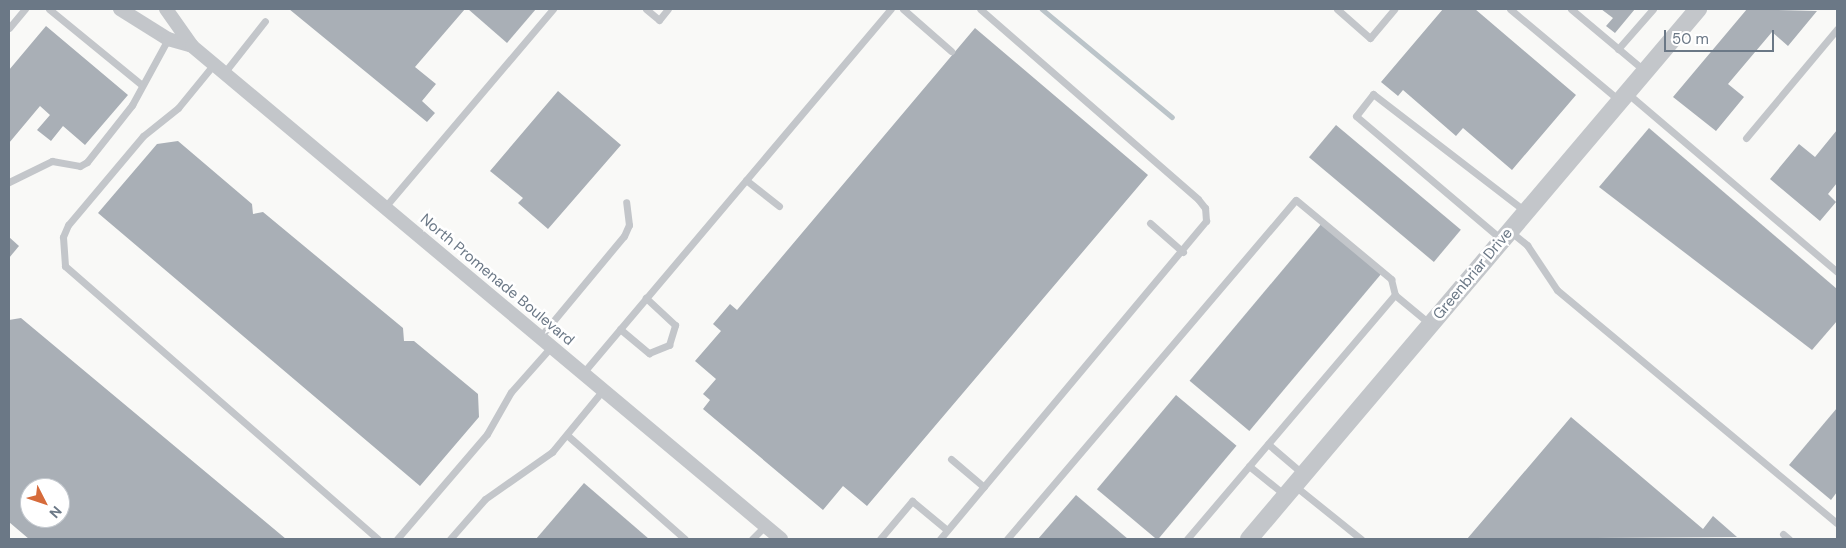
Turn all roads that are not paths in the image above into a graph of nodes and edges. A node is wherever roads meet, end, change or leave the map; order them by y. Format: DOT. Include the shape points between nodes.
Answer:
graph roads {
  1 [pos="25,9"];
  2 [pos="50,9"];
  3 [pos="120,9"];
  4 [pos="166,9"];
  5 [pos="553,9"];
  6 [pos="646,9"];
  7 [pos="668,9"];
  8 [pos="891,9"];
  9 [pos="903,9"];
  10 [pos="980,9"];
  11 [pos="1336,9"];
  12 [pos="1394,9"];
  13 [pos="1510,9"];
  14 [pos="1571,9"];
  15 [pos="1653,9"];
  16 [pos="1698,9"];
  17 [pos="265,21"];
  18 [pos="9,28"];
  19 [pos="1837,29"];
  20 [pos="168,39"];
  21 [pos="192,46"];
  22 [pos="1618,49"];
  23 [pos="951,51"];
  24 [pos="219,68"];
  25 [pos="1645,72"];
  26 [pos="142,85"];
  27 [pos="1623,97"];
  28 [pos="1746,138"];
  29 [pos="746,180"];
  30 [pos="9,182"];
  31 [pos="626,202"];
  32 [pos="780,206"];
  33 [pos="385,207"];
  34 [pos="1526,211"];
  35 [pos="1150,223"];
  36 [pos="1506,235"];
  37 [pos="1183,252"];
  38 [pos="1837,272"];
  39 [pos="1395,295"];
  40 [pos="646,298"];
  41 [pos="1430,324"];
  42 [pos="620,330"];
  43 [pos="540,337"];
  44 [pos="551,347"];
  45 [pos="583,373"];
  46 [pos="603,390"];
  47 [pos="567,436"];
  48 [pos="1268,444"];
  49 [pos="951,459"];
  50 [pos="1249,466"];
  51 [pos="1294,485"];
  52 [pos="984,487"];
  53 [pos="1837,523"];
  54 [pos="765,526"];
  55 [pos="947,530"];
  56 [pos="378,539"];
  57 [pos="397,539"];
  58 [pos="450,539"];
  59 [pos="685,539"];
  60 [pos="752,539"];
  61 [pos="781,539"];
  62 [pos="880,539"];
  63 [pos="940,539"];
  64 [pos="1007,539"];
  65 [pos="1187,539"];
  66 [pos="1249,539"];
  67 [pos="1361,539"];
  1 -- 18 [label="lane"];
  2 -- 26 [label="lane"];
  3 -- 20 [label="street"];
  4 -- 21 [label="street"];
  5 -- 33 [label="lane"];
  6 -- 7 [label="lane" via="659,20"];
  8 -- 29 [label="lane"];
  9 -- 23 [label="lane"];
  10 -- 37 [label="lane" via="1205,208 1206,221"];
  11 -- 12 [label="lane" via="1370,38"];
  13 -- 27 [label="lane"];
  14 -- 22 [label="lane"];
  15 -- 22 [label="lane"];
  16 -- 25 [label="street, Greenbriar Drive"];
  17 -- 24 [label="lane"];
  19 -- 28 [label="lane"];
  20 -- 21 [label="street"];
  20 -- 26 [label="lane"];
  21 -- 24 [label="street, North Promenade Boulevard"];
  22 -- 25 [label="lane"];
  24 -- 33 [label="street, North Promenade Boulevard"];
  24 -- 56 [label="lane" via="143,136 68,225 63,237 65,266"];
  25 -- 27 [label="street, Greenbriar Drive"];
  26 -- 30 [label="lane" via="132,105 87,162 80,166 52,161"];
  27 -- 34 [label="street, Greenbriar Drive"];
  27 -- 38 [label="lane"];
  29 -- 32 [label="lane"];
  29 -- 40 [label="lane"];
  31 -- 43 [label="lane" via="629,225 624,236"];
  33 -- 43 [label="street, North Promenade Boulevard"];
  34 -- 36 [label="street, Greenbriar Drive"];
  34 -- 36 [label="lane" via="1373,94 1356,116"];
  35 -- 37 [label="lane"];
  36 -- 41 [label="street, Greenbriar Drive"];
  36 -- 53 [label="lane" via="1527,245 1557,290"];
  37 -- 52 [label="lane"];
  39 -- 41 [label="lane"];
  39 -- 48 [label="lane"];
  39 -- 64 [label="lane" via="1390,280 1296,200"];
  40 -- 42 [label="lane"];
  40 -- 42 [label="lane" via="675,325 669,345 649,353"];
  41 -- 51 [label="street, Greenbriar Drive"];
  42 -- 45 [label="lane"];
  43 -- 44 [label="street, North Promenade Boulevard"];
  44 -- 45 [label="street, North Promenade Boulevard"];
  44 -- 57 [label="lane" via="511,392 487,434"];
  45 -- 46 [label="street, North Promenade Boulevard"];
  46 -- 47 [label="lane"];
  46 -- 54 [label="street, North Promenade Boulevard"];
  47 -- 58 [label="lane" via="552,452 485,499"];
  47 -- 59 [label="lane"];
  48 -- 50 [label="lane"];
  48 -- 51 [label="lane"];
  49 -- 52 [label="lane"];
  50 -- 51 [label="lane"];
  50 -- 65 [label="lane"];
  51 -- 66 [label="street, Greenbriar Drive"];
  51 -- 67 [label="lane"];
  52 -- 55 [label="lane"];
  54 -- 60 [label="lane"];
  54 -- 61 [label="street, North Promenade Boulevard"];
  55 -- 62 [label="lane" via="912,501"];
  55 -- 63 [label="lane"];
}
